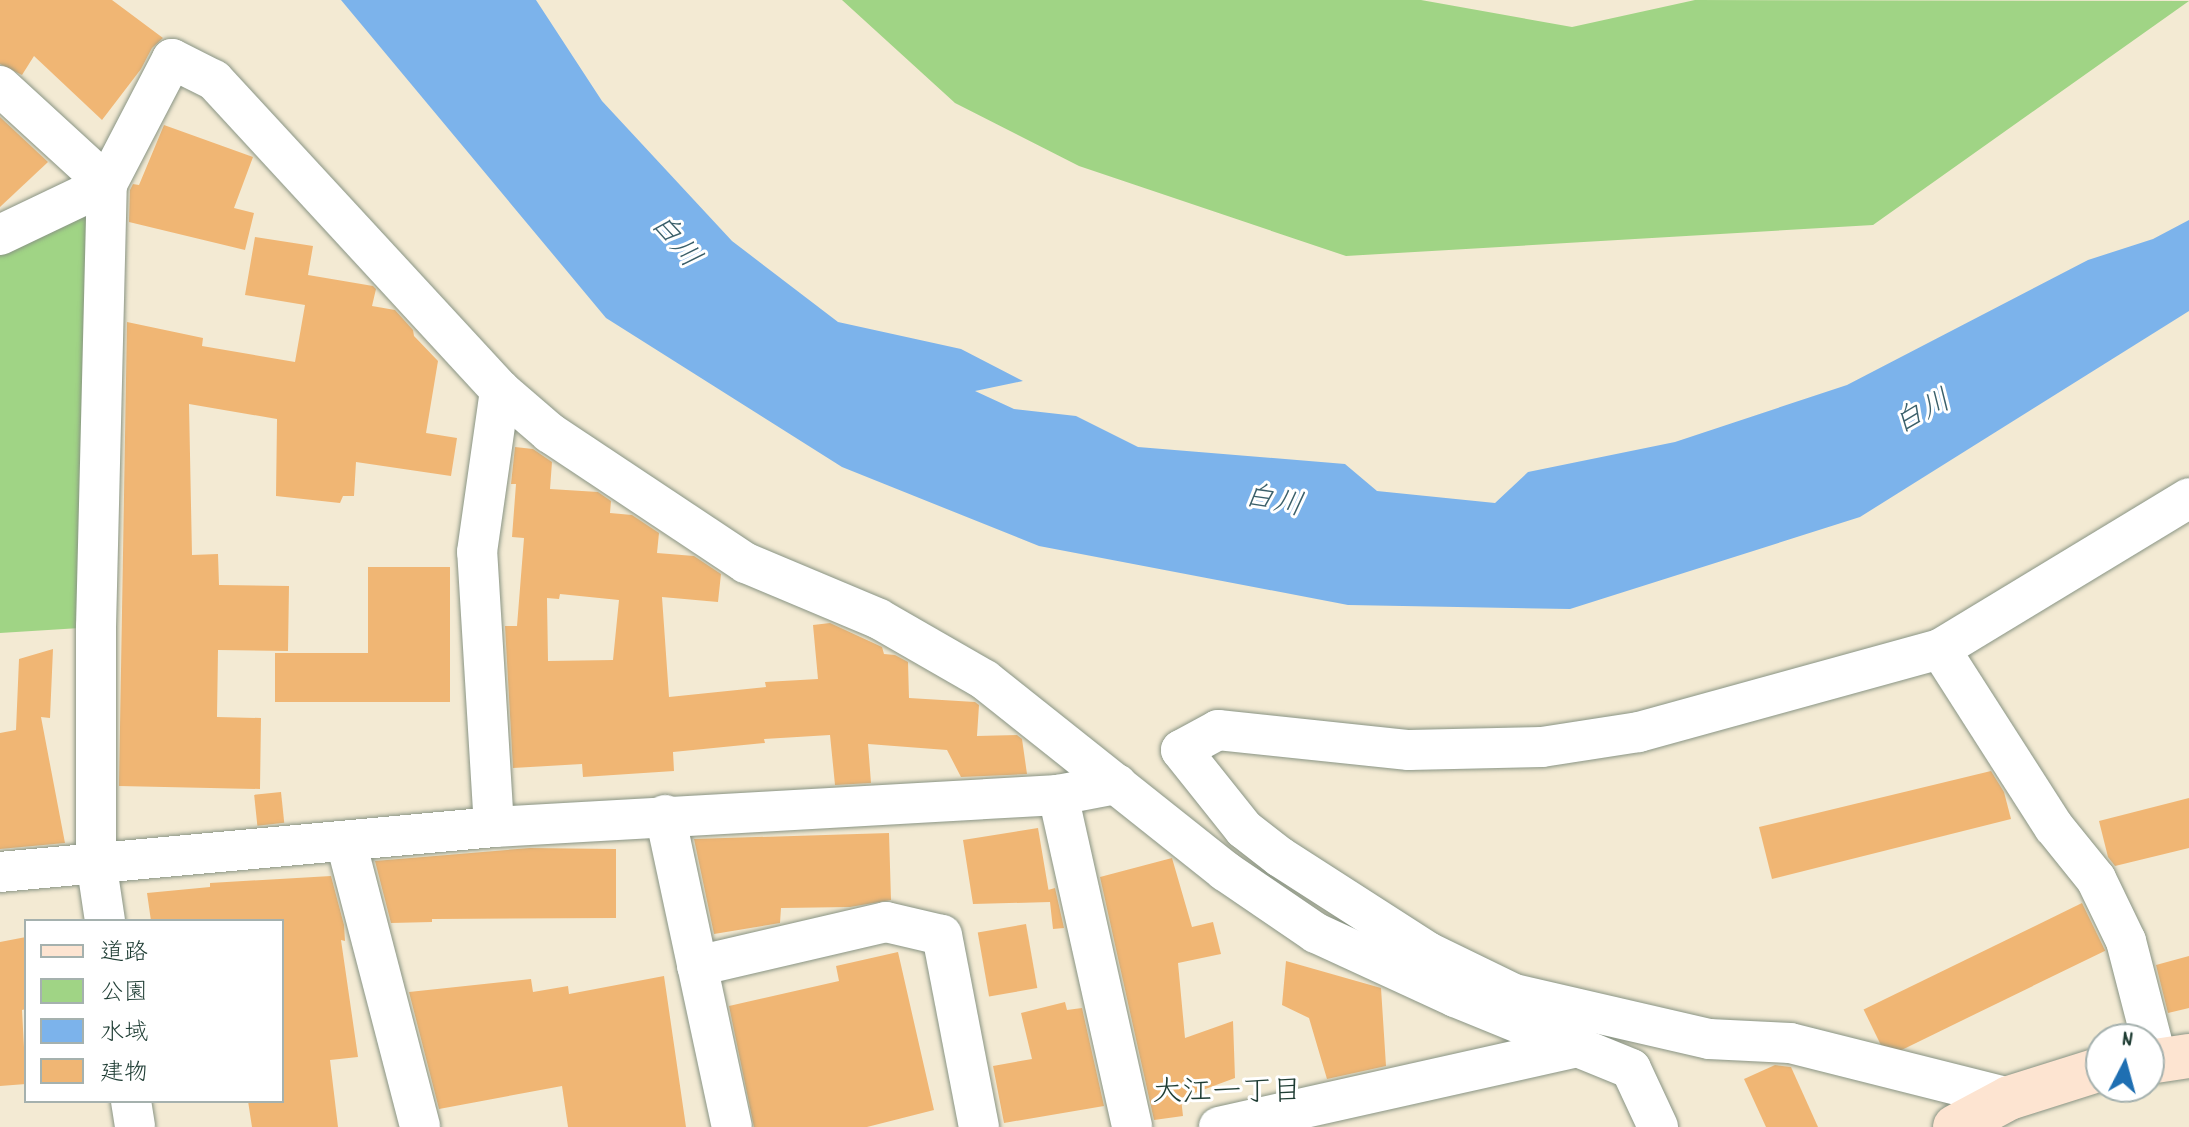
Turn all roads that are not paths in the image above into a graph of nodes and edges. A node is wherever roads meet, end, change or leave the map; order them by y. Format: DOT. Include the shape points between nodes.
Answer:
graph roads {
  1 [pos="0,86"];
  2 [pos="107,184"];
  3 [pos="0,235"];
  4 [pos="500,390"];
  5 [pos="2189,498"];
  6 [pos="1940,649"];
  7 [pos="1117,784"];
  8 [pos="1058,795"];
  9 [pos="665,815"];
  10 [pos="494,827"];
  11 [pos="346,842"];
  12 [pos="96,861"];
  13 [pos="0,872"];
  14 [pos="105,919"];
  15 [pos="697,966"];
  16 [pos="2153,1023"];
  17 [pos="1578,1047"];
  18 [pos="2085,1074"];
  19 [pos="2009,1098"];
  20 [pos="131,1103"];
  21 [pos="135,1127"];
  22 [pos="420,1127"];
  23 [pos="732,1127"];
  24 [pos="979,1127"];
  25 [pos="1132,1127"];
  26 [pos="1219,1127"];
  27 [pos="1658,1127"];
  28 [pos="1955,1127"];
  1 -- 2 [label="street"];
  2 -- 3 [label="street"];
  2 -- 4 [label="street" via="172,59 214,80"];
  2 -- 12 [label="street"];
  4 -- 7 [label="street" via="550,433 746,563 879,619 985,680"];
  4 -- 10 [label="street" via="477,552"];
  5 -- 6 [label="street"];
  6 -- 16 [label="street" via="2054,827 2096,879 2126,941"];
  6 -- 19 [label="street" via="1639,732 1542,747 1409,750 1218,730 1181,750 1244,829 1280,857 1428,952 1514,994 1709,1039 1790,1043"];
  7 -- 8 [label="street"];
  7 -- 17 [label="street" via="1225,871 1316,933"];
  8 -- 9 [label="street"];
  8 -- 25 [label="street"];
  9 -- 10 [label="street"];
  9 -- 15 [label="street"];
  10 -- 11 [label="street"];
  11 -- 12 [label="street"];
  11 -- 22 [label="street"];
  12 -- 13 [label="street"];
  12 -- 14 [label="street"];
  15 -- 23 [label="street"];
  15 -- 24 [label="street" via="886,922 942,935"];
  17 -- 26 [label="street"];
  17 -- 27 [label="street" via="1631,1069"];
  18 -- 19 [label="main road"];
  19 -- 28 [label="main road"];
  20 -- 21 [label="street"];
}
